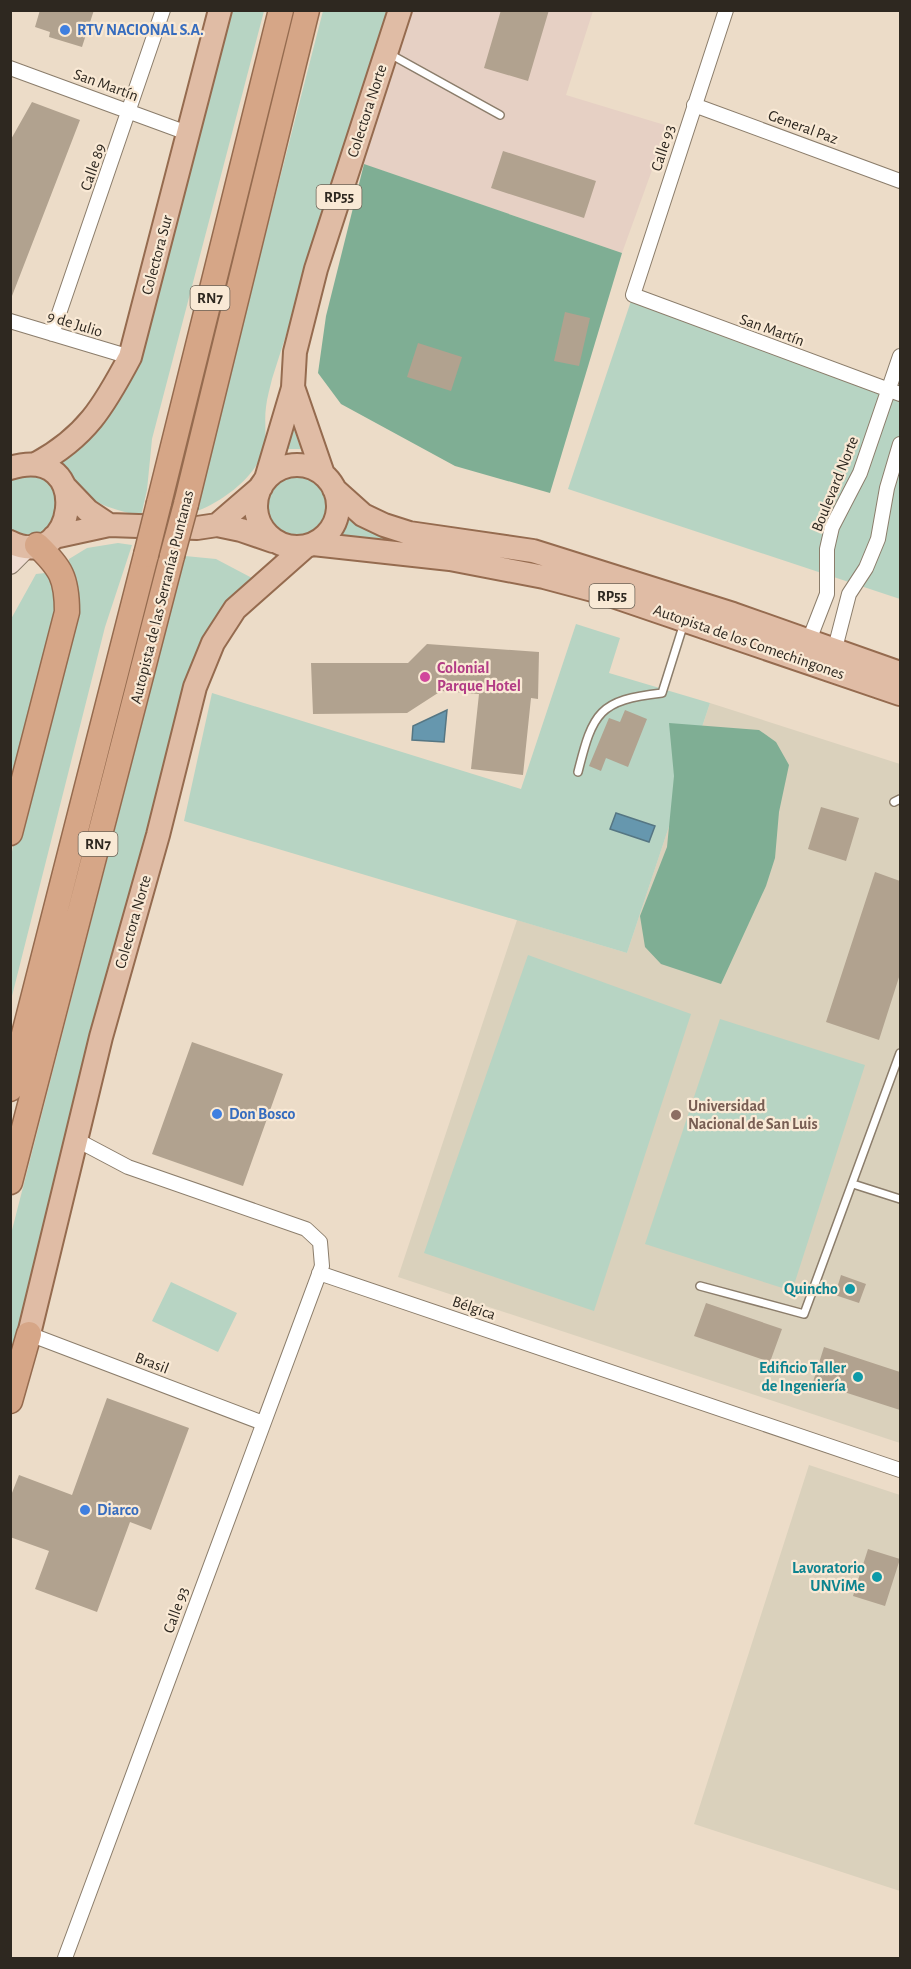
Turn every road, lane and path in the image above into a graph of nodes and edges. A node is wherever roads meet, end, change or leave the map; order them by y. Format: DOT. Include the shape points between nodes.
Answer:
graph roads {
  1 [pos="163,10"];
  2 [pos="220,10"];
  3 [pos="275,10"];
  4 [pos="281,10"];
  5 [pos="308,10"];
  6 [pos="400,10"];
  7 [pos="726,10"];
  8 [pos="386,52"];
  9 [pos="10,68"];
  10 [pos="261,92"];
  11 [pos="694,105"];
  12 [pos="130,112"];
  13 [pos="500,115"];
  14 [pos="190,134"];
  15 [pos="900,180"];
  16 [pos="633,295"];
  17 [pos="10,321"];
  18 [pos="52,334"];
  19 [pos="900,356"];
  20 [pos="130,357"];
  21 [pos="293,387"];
  22 [pos="895,392"];
  23 [pos="900,444"];
  24 [pos="36,464"];
  25 [pos="10,468"];
  26 [pos="329,482"];
  27 [pos="263,483"];
  28 [pos="66,488"];
  29 [pos="109,525"];
  30 [pos="217,525"];
  31 [pos="32,542"];
  32 [pos="281,544"];
  33 [pos="309,546"];
  34 [pos="10,564"];
  35 [pos="685,620"];
  36 [pos="805,650"];
  37 [pos="831,660"];
  38 [pos="900,673"];
  39 [pos="900,694"];
  40 [pos="578,772"];
  41 [pos="10,833"];
  42 [pos="900,1053"];
  43 [pos="10,1089"];
  44 [pos="77,1140"];
  45 [pos="10,1182"];
  46 [pos="854,1184"];
  47 [pos="900,1199"];
  48 [pos="319,1273"];
  49 [pos="700,1286"];
  50 [pos="29,1334"];
  51 [pos="10,1401"];
  52 [pos="263,1423"];
  53 [pos="900,1470"];
  54 [pos="65,1959"];
  1 -- 12 [label="street, Calle 89"];
  2 -- 14 [label="main road, Colectora Sur"];
  3 -- 10 [label="highway"];
  4 -- 10 [label="highway, Autopista de las Serranías Puntanas / RN7"];
  5 -- 45 [label="highway, Autopista de las Serranías Puntanas / RN7, bridge" via="186,504"];
  6 -- 8 [label="main road, Colectora Norte / RP55"];
  7 -- 11 [label="street, Calle 93"];
  8 -- 13 [label="lane"];
  8 -- 21 [label="main road, Colectora Norte / RP55" via="316,268 295,352"];
  9 -- 12 [label="street, San Martín"];
  10 -- 43 [label="highway, Autopista de las Serranías Puntanas / RN7, bridge"];
  11 -- 15 [label="street, General Paz"];
  11 -- 16 [label="street, Calle 93"];
  12 -- 14 [label="street, San Martín"];
  12 -- 18 [label="street, Calle 89"];
  14 -- 20 [label="main road, Colectora Sur"];
  16 -- 22 [label="street, San Martín"];
  17 -- 18 [label="street, 9 de Julio"];
  18 -- 20 [label="street, 9 de Julio"];
  19 -- 22 [label="street, Boulevard Norte"];
  20 -- 24 [label="main road, Colectora Sur" via="105,404 77,438"];
  21 -- 26 [label="main road, Colectora Norte / RP55"];
  21 -- 27 [label="main road, Colectora Norte / RP55"];
  22 -- 36 [label="street, Boulevard Norte" via="832,527 827,549 827,594"];
  23 -- 37 [label="street" via="878,539 849,594"];
  24 -- 25 [label="main road"];
  24 -- 28 [label="main road" via="48,469"];
  26 -- 27 [label="main road, RP55" via="299,465 281,469"];
  26 -- 33 [label="main road, RP55" via="338,502 337,515 328,532"];
  26 -- 36 [label="main road, Autopista de los Comechingones / RP55" via="363,515 384,525 409,533 533,552"];
  27 -- 30 [label="main road"];
  27 -- 32 [label="main road, RP55" via="257,498 258,520 263,530"];
  28 -- 29 [label="main road" via="88,511"];
  28 -- 31 [label="main road" via="68,514 63,527"];
  29 -- 30 [label="main road"];
  29 -- 31 [label="main road"];
  30 -- 32 [label="main road"];
  31 -- 34 [label="main road"];
  31 -- 41 [label="highway" via="57,564 64,577 67,612"];
  32 -- 33 [label="main road, RP55"];
  33 -- 35 [label="main road, Autopista de los Comechingones / RP55" via="450,559 544,577"];
  33 -- 44 [label="main road, Colectora Norte" via="235,609 213,643 200,676 101,1037"];
  35 -- 36 [label="main road, Autopista de los Comechingones / RP55"];
  35 -- 40 [label="lane" via="662,693 628,696 611,703 598,717"];
  36 -- 37 [label="main road, Autopista de los Comechingones / RP55"];
  37 -- 38 [label="main road, Autopista de los Comechingones / RP55"];
  37 -- 39 [label="main road, Autopista de los Comechingones / RP55"];
  42 -- 46 [label="lane"];
  44 -- 48 [label="street" via="128,1167 306,1229 320,1242"];
  44 -- 50 [label="main road, Colectora Norte"];
  46 -- 47 [label="lane"];
  46 -- 49 [label="lane" via="804,1314"];
  48 -- 52 [label="street, Calle 93"];
  48 -- 53 [label="street, Bélgica"];
  50 -- 51 [label="highway"];
  50 -- 52 [label="street, Brasil"];
  52 -- 54 [label="street, Calle 93"];
}
